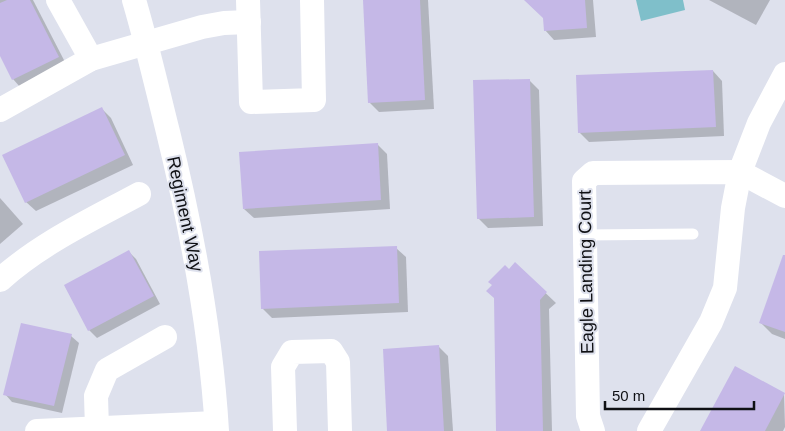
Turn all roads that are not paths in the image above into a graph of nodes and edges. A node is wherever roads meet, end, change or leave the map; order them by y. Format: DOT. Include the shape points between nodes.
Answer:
graph roads {
  1 [pos="58,0"];
  2 [pos="134,0"];
  3 [pos="312,0"];
  4 [pos="248,11"];
  5 [pos="146,42"];
  6 [pos="91,59"];
  7 [pos="785,74"];
  8 [pos="0,110"];
  9 [pos="740,172"];
  10 [pos="139,194"];
  11 [pos="785,196"];
  12 [pos="693,234"];
  13 [pos="585,235"];
  14 [pos="0,280"];
  15 [pos="165,337"];
  16 [pos="217,427"];
  17 [pos="168,428"];
  18 [pos="97,429"];
  19 [pos="37,431"];
  20 [pos="284,431"];
  21 [pos="340,431"];
  22 [pos="593,431"];
  23 [pos="649,431"];
  1 -- 6 [label="street"];
  2 -- 5 [label="street, Regiment Way"];
  3 -- 4 [label="street" via="314,100 251,102"];
  4 -- 5 [label="street" via="224,23"];
  5 -- 6 [label="street"];
  5 -- 16 [label="street, Regiment Way" via="184,197 204,308"];
  6 -- 8 [label="street"];
  7 -- 9 [label="street" via="759,123"];
  9 -- 11 [label="street"];
  9 -- 13 [label="street, Eagle Landing Court" via="593,173 584,180"];
  9 -- 23 [label="street" via="725,288 711,322"];
  10 -- 14 [label="street" via="47,245"];
  12 -- 13 [label="lane"];
  13 -- 22 [label="street, Eagle Landing Court" via="588,416"];
  15 -- 18 [label="street" via="107,370 96,396"];
  16 -- 17 [label="street"];
  17 -- 18 [label="street"];
  18 -- 19 [label="street"];
  20 -- 21 [label="street" via="283,366 292,352 331,351 338,362"];
}
